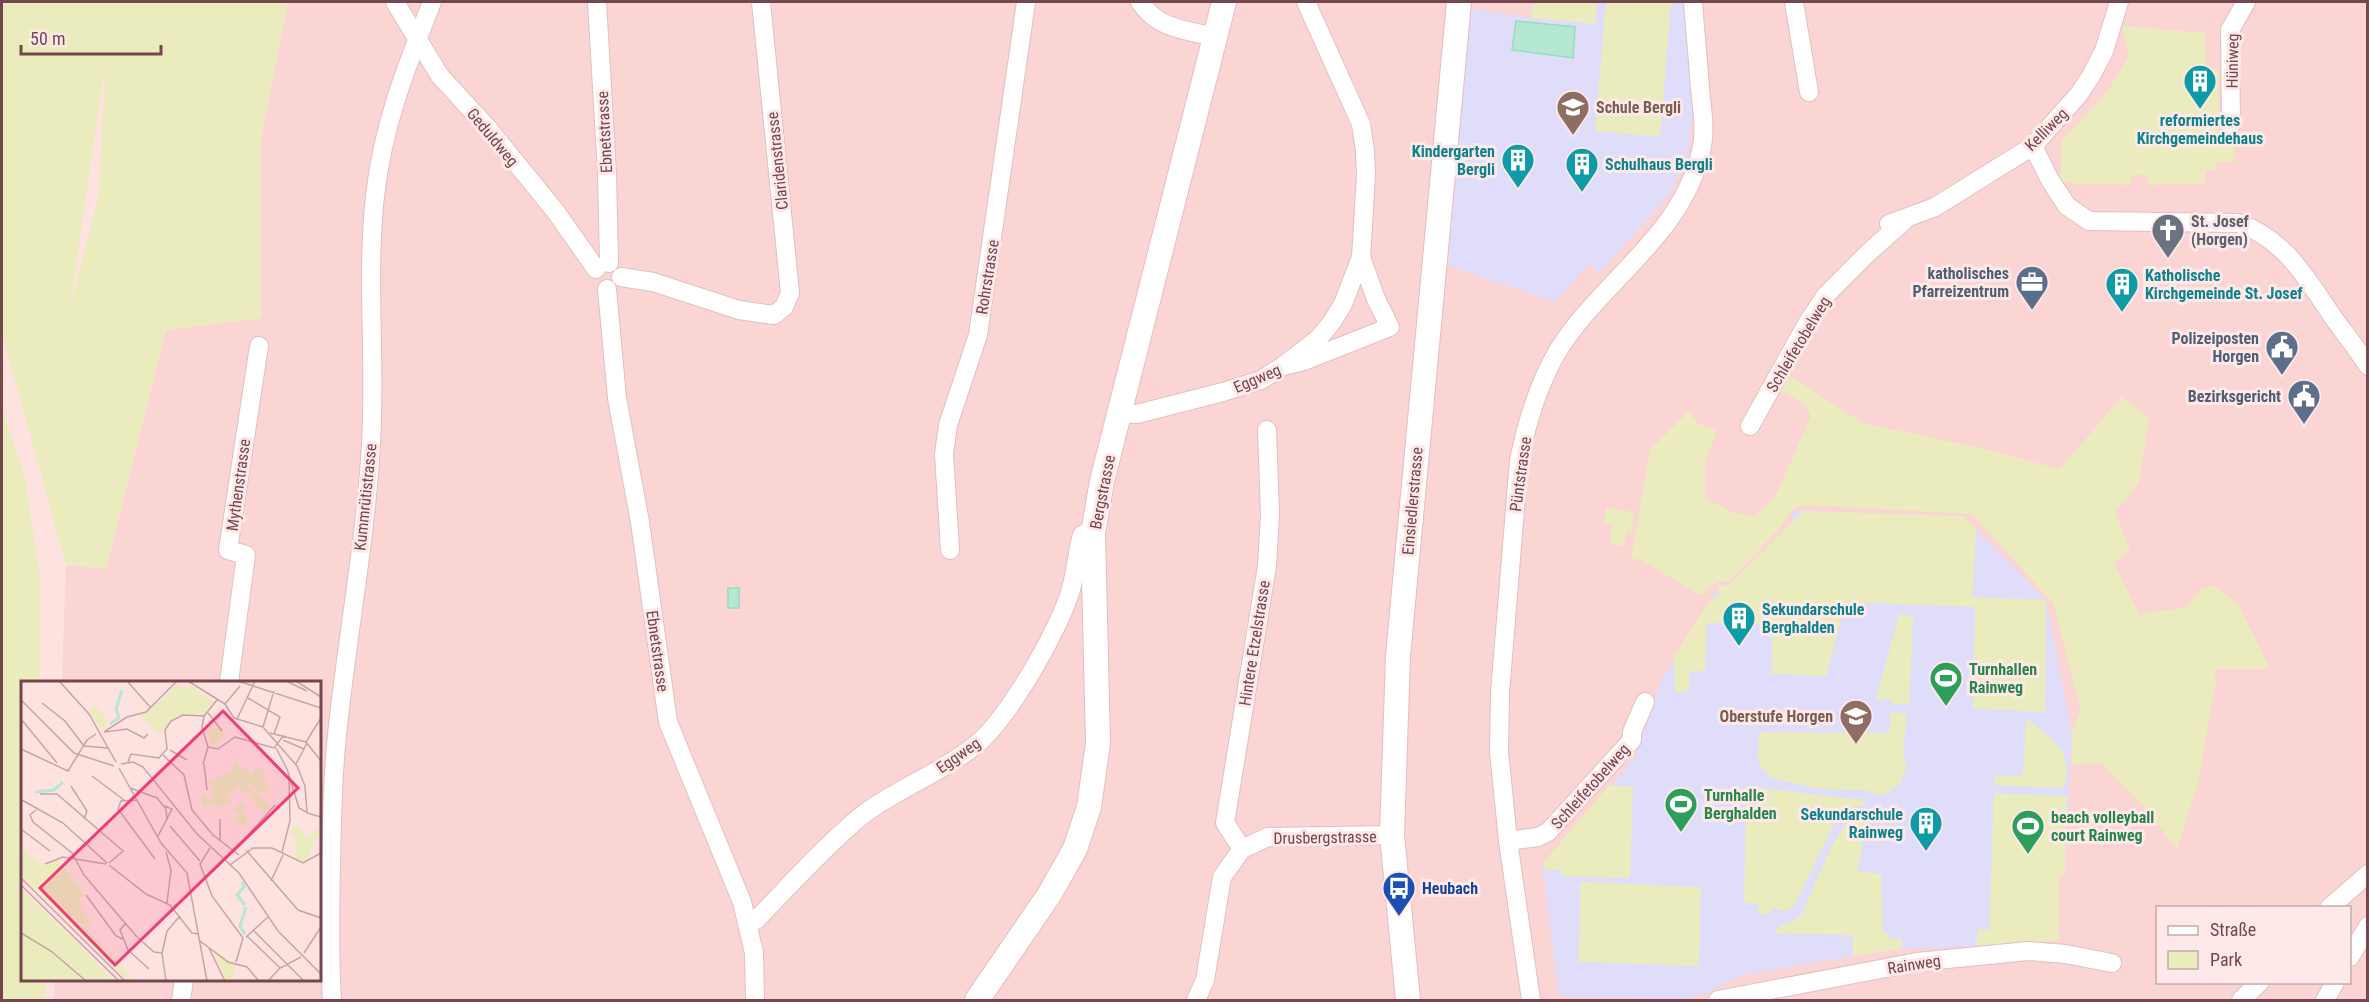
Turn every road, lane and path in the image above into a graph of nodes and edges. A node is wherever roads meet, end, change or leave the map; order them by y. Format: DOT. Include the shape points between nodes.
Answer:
graph roads {
  1 [pos="395,2"];
  2 [pos="432,2"];
  3 [pos="597,2"];
  4 [pos="761,2"];
  5 [pos="1026,2"];
  6 [pos="1140,2"];
  7 [pos="1224,2"];
  8 [pos="1306,2"];
  9 [pos="1459,2"];
  10 [pos="1693,2"];
  11 [pos="1794,2"];
  12 [pos="2120,2"];
  13 [pos="2246,2"];
  14 [pos="416,37"];
  15 [pos="1215,38"];
  16 [pos="1809,92"];
  17 [pos="2231,124"];
  18 [pos="2033,146"];
  19 [pos="1898,222"];
  20 [pos="1361,257"];
  21 [pos="602,266"];
  22 [pos="614,283"];
  23 [pos="259,346"];
  24 [pos="1283,366"];
  25 [pos="2367,366"];
  26 [pos="1120,413"];
  27 [pos="1750,426"];
  28 [pos="1267,430"];
  29 [pos="1093,533"];
  30 [pos="950,550"];
  31 [pos="229,681"];
  32 [pos="1645,702"];
  33 [pos="326,794"];
  34 [pos="1392,835"];
  35 [pos="1508,841"];
  36 [pos="1242,849"];
  37 [pos="2367,874"];
  38 [pos="2331,906"];
  39 [pos="748,924"];
  40 [pos="2367,926"];
  41 [pos="2351,954"];
  42 [pos="2112,963"];
  43 [pos="184,981"];
  44 [pos="2258,984"];
  45 [pos="2334,984"];
  46 [pos="181,1000"];
  47 [pos="332,1000"];
  48 [pos="755,1000"];
  49 [pos="977,1000"];
  50 [pos="1196,1000"];
  51 [pos="1408,1000"];
  52 [pos="1531,1000"];
  53 [pos="1718,1000"];
  54 [pos="2241,1000"];
  55 [pos="2325,1000"];
  1 -- 14 [label="street, Geduldweg"];
  2 -- 14 [label="street, Kummrütistrasse"];
  3 -- 21 [label="street, Ebnetstrasse" via="607,173"];
  4 -- 22 [label="street, Claridenstrasse" via="790,293 784,307 774,315 739,310 653,282"];
  5 -- 30 [label="street, Rohrstrasse" via="978,334 948,425 944,454"];
  6 -- 15 [label="street" via="1160,22"];
  7 -- 15 [label="street, Bergstrasse"];
  8 -- 20 [label="street" via="1361,124 1366,176"];
  9 -- 34 [label="street, Einsiedlerstrasse" via="1398,656"];
  10 -- 35 [label="street, Püntstrasse" via="1704,128 1696,173 1672,215 1560,348 1526,427 1519,460 1500,693 1499,760"];
  11 -- 16 [label="street"];
  12 -- 18 [label="street, Kelliweg" via="2091,76"];
  13 -- 17 [label="street, Hüniweg" via="2230,30"];
  14 -- 21 [label="street, Geduldweg" via="440,76"];
  14 -- 33 [label="street, Kummrütistrasse" via="395,97 375,195 371,444 339,718"];
  15 -- 26 [label="street, Bergstrasse"];
  18 -- 19 [label="street, Kelliweg" via="1935,207"];
  18 -- 25 [label="street" via="2067,206 2089,221 2238,223 2255,229 2296,263"];
  19 -- 27 [label="street, Schleifetobelweg" via="1826,295"];
  20 -- 24 [label="street" via="1344,304 1332,322 1318,339"];
  20 -- 24 [label="street, Eggweg" via="1389,327"];
  21 -- 22 [label="street, Geduldweg" via="594,274 597,284"];
  22 -- 39 [label="street, Ebnetstrasse" via="617,398 640,522 668,722"];
  23 -- 31 [label="street, Mythenstrasse" via="228,550 246,555"];
  24 -- 26 [label="street, Eggweg" via="1261,380 1223,392 1137,414"];
  26 -- 29 [label="street, Bergstrasse"];
  28 -- 36 [label="street, Hintere Etzelstrasse" via="1267,567 1225,823"];
  29 -- 39 [label="street, Eggweg" via="1082,535 1071,591 1019,690 990,731 955,760 880,802"];
  29 -- 49 [label="street, Bergstrasse" via="1098,743 1089,807 1075,849 1054,886"];
  32 -- 35 [label="street, Schleifetobelweg" via="1632,741 1548,832"];
  33 -- 47 [label="street, Kummrütistrasse"];
  34 -- 36 [label="street, Drusbergstrasse" via="1268,837"];
  34 -- 51 [label="street, Einsiedlerstrasse"];
  35 -- 52 [label="street, Püntstrasse"];
  36 -- 50 [label="street" via="1222,878 1205,980"];
  37 -- 38 [label="street"];
  39 -- 48 [label="street, Ebnetstrasse" via="754,953"];
  40 -- 41 [label="street"];
  42 -- 53 [label="street, Rainweg" via="2028,951 1963,957 1917,962"];
  43 -- 46 [label="street"];
  44 -- 54 [label="street"];
  45 -- 55 [label="street"];
}
